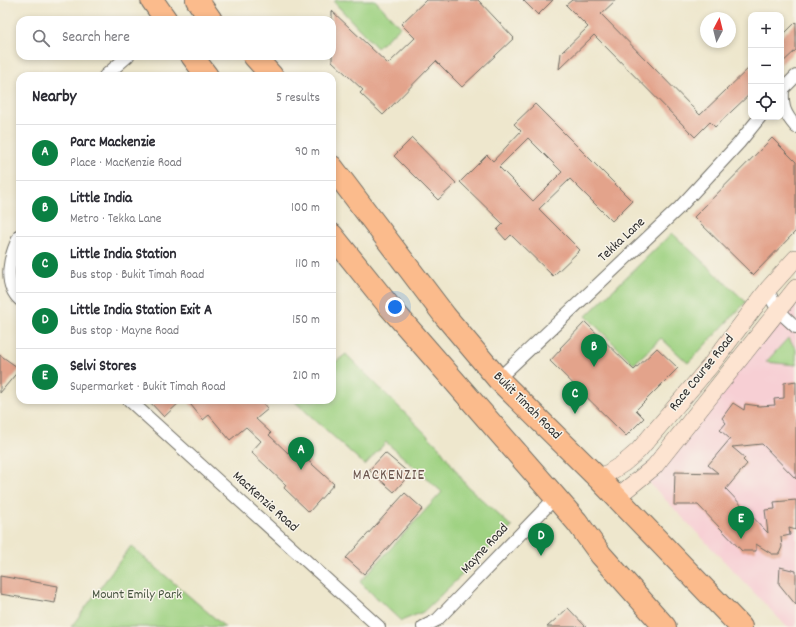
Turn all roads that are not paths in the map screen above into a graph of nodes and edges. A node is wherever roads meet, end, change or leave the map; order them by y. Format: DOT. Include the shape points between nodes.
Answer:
graph roads {
  1 [pos="152,0"];
  2 [pos="197,0"];
  3 [pos="214,0"];
  4 [pos="163,16"];
  5 [pos="208,16"];
  6 [pos="224,16"];
  7 [pos="123,60"];
  8 [pos="195,60"];
  9 [pos="241,60"];
  10 [pos="258,60"];
  11 [pos="110,72"];
  12 [pos="204,72"];
  13 [pos="252,72"];
  14 [pos="268,72"];
  15 [pos="796,76"];
  16 [pos="784,88"];
  17 [pos="784,110"];
  18 [pos="758,120"];
  19 [pos="796,127"];
  20 [pos="336,173"];
  21 [pos="336,240"];
  22 [pos="16,246"];
  23 [pos="796,258"];
  24 [pos="4,281"];
  25 [pos="769,288"];
  26 [pos="796,288"];
  27 [pos="16,295"];
  28 [pos="777,310"];
  29 [pos="796,327"];
  30 [pos="498,379"];
  31 [pos="687,393"];
  32 [pos="133,404"];
  33 [pos="703,406"];
  34 [pos="599,478"];
  35 [pos="617,497"];
  36 [pos="555,498"];
  37 [pos="435,623"];
  38 [pos="380,627"];
  39 [pos="423,627"];
  40 [pos="665,627"];
  41 [pos="741,627"];
  1 -- 4 [label="highway"];
  2 -- 5 [label="highway"];
  3 -- 6 [label="highway"];
  7 -- 11 [label="street"];
  8 -- 12 [label="highway"];
  9 -- 13 [label="highway"];
  10 -- 14 [label="highway"];
  15 -- 16 [label="street"];
  17 -- 19 [label="street"];
  18 -- 30 [label="street, Tekka Lane" via="680,207"];
  20 -- 30 [label="highway, Bukit Timah Road" via="445,316"];
  21 -- 36 [label="highway" via="380,296"];
  22 -- 24 [label="street"];
  23 -- 25 [label="street, Race Course Road"];
  24 -- 27 [label="street"];
  25 -- 28 [label="street"];
  25 -- 31 [label="street, Race Course Road"];
  26 -- 28 [label="street, Race Course Road"];
  28 -- 29 [label="street"];
  28 -- 33 [label="street, Race Course Road"];
  30 -- 34 [label="highway, Bukit Timah Road"];
  31 -- 33 [label="street"];
  31 -- 34 [label="street, Race Course Road" via="638,452"];
  32 -- 38 [label="street, MacKenzie Road"];
  33 -- 35 [label="street, Race Course Road" via="654,467"];
  34 -- 35 [label="highway, Bukit Timah Road"];
  35 -- 41 [label="highway, Bukit Timah Road"];
  36 -- 37 [label="street, Mayne Road"];
  36 -- 40 [label="highway" via="577,522 605,560"];
  37 -- 39 [label="street, Mayne Road"];
}
